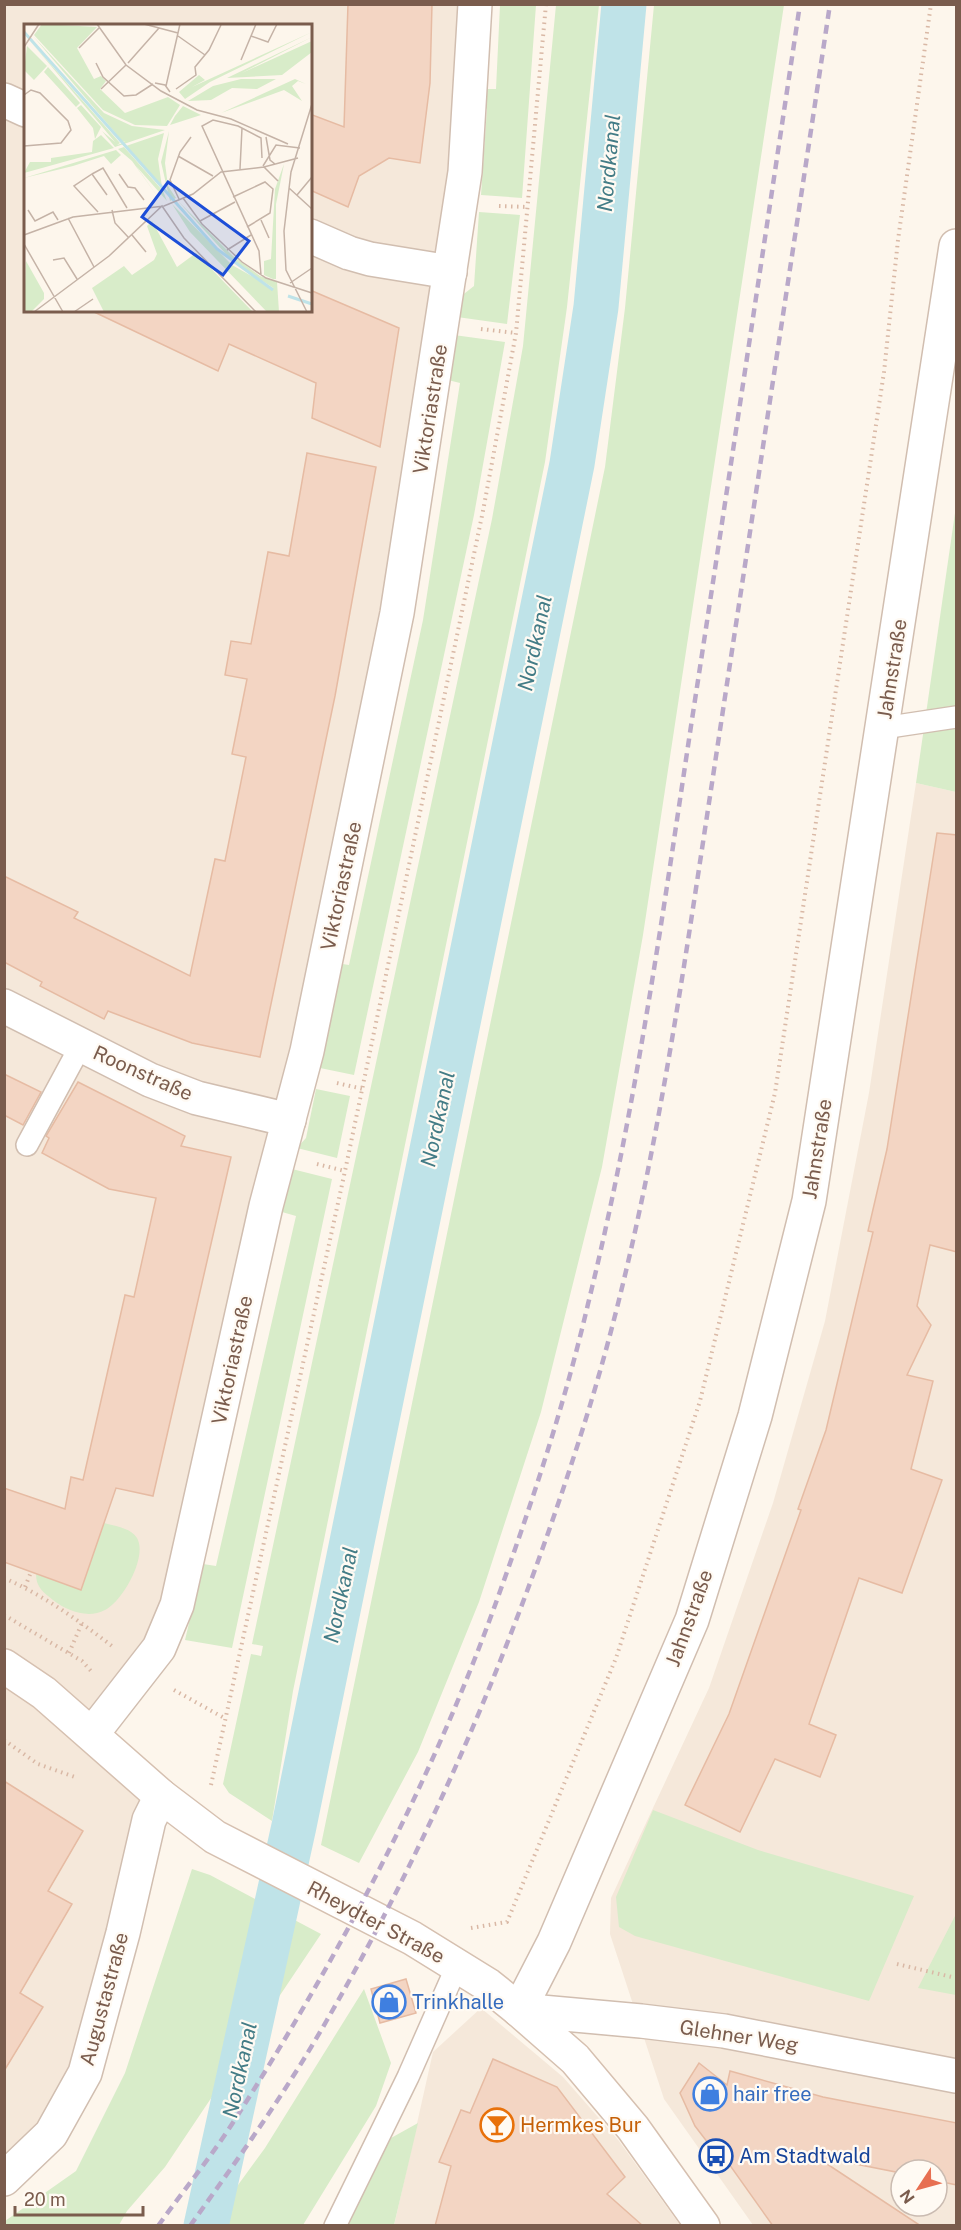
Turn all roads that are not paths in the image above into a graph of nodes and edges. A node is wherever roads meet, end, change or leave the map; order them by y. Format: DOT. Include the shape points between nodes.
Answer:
graph roads {
  1 [pos="475,4"];
  2 [pos="4,100"];
  3 [pos="24,109"];
  4 [pos="312,237"];
  5 [pos="957,246"];
  6 [pos="450,272"];
  7 [pos="957,717"];
  8 [pos="883,728"];
  9 [pos="4,1006"];
  10 [pos="81,1045"];
  11 [pos="289,1120"];
  12 [pos="27,1145"];
  13 [pos="4,1666"];
  14 [pos="92,1734"];
  15 [pos="161,1796"];
  16 [pos="457,1965"];
  17 [pos="519,2010"];
  18 [pos="957,2076"];
  19 [pos="4,2179"];
  20 [pos="335,2226"];
  21 [pos="703,2226"];
  1 -- 6 [label="street, Viktoriastraße" via="465,172"];
  2 -- 3 [label="street"];
  4 -- 6 [label="street" via="370,259"];
  5 -- 8 [label="street, Jahnstraße"];
  6 -- 11 [label="street, Viktoriastraße" via="396,613 307,1051"];
  7 -- 8 [label="lane"];
  8 -- 17 [label="street, Jahnstraße" via="809,1201 755,1416 692,1620 554,1942"];
  9 -- 10 [label="street, Roonstraße"];
  10 -- 11 [label="street, Roonstraße" via="150,1080 197,1098"];
  10 -- 12 [label="lane"];
  11 -- 14 [label="street, Viktoriastraße" via="266,1206 177,1605 159,1648"];
  13 -- 14 [label="street, Rheydter Straße" via="44,1693"];
  14 -- 15 [label="street, Rheydter Straße"];
  15 -- 16 [label="street, Rheydter Straße" via="215,1837"];
  15 -- 19 [label="street, Augustastraße" via="149,1820 85,2073 51,2134"];
  16 -- 17 [label="street, Rheydter Straße"];
  16 -- 20 [label="lane" via="408,2077"];
  17 -- 18 [label="street, Glehner Weg" via="724,2031"];
  17 -- 21 [label="street, Rheydter Straße" via="575,2059 633,2128"];
}
